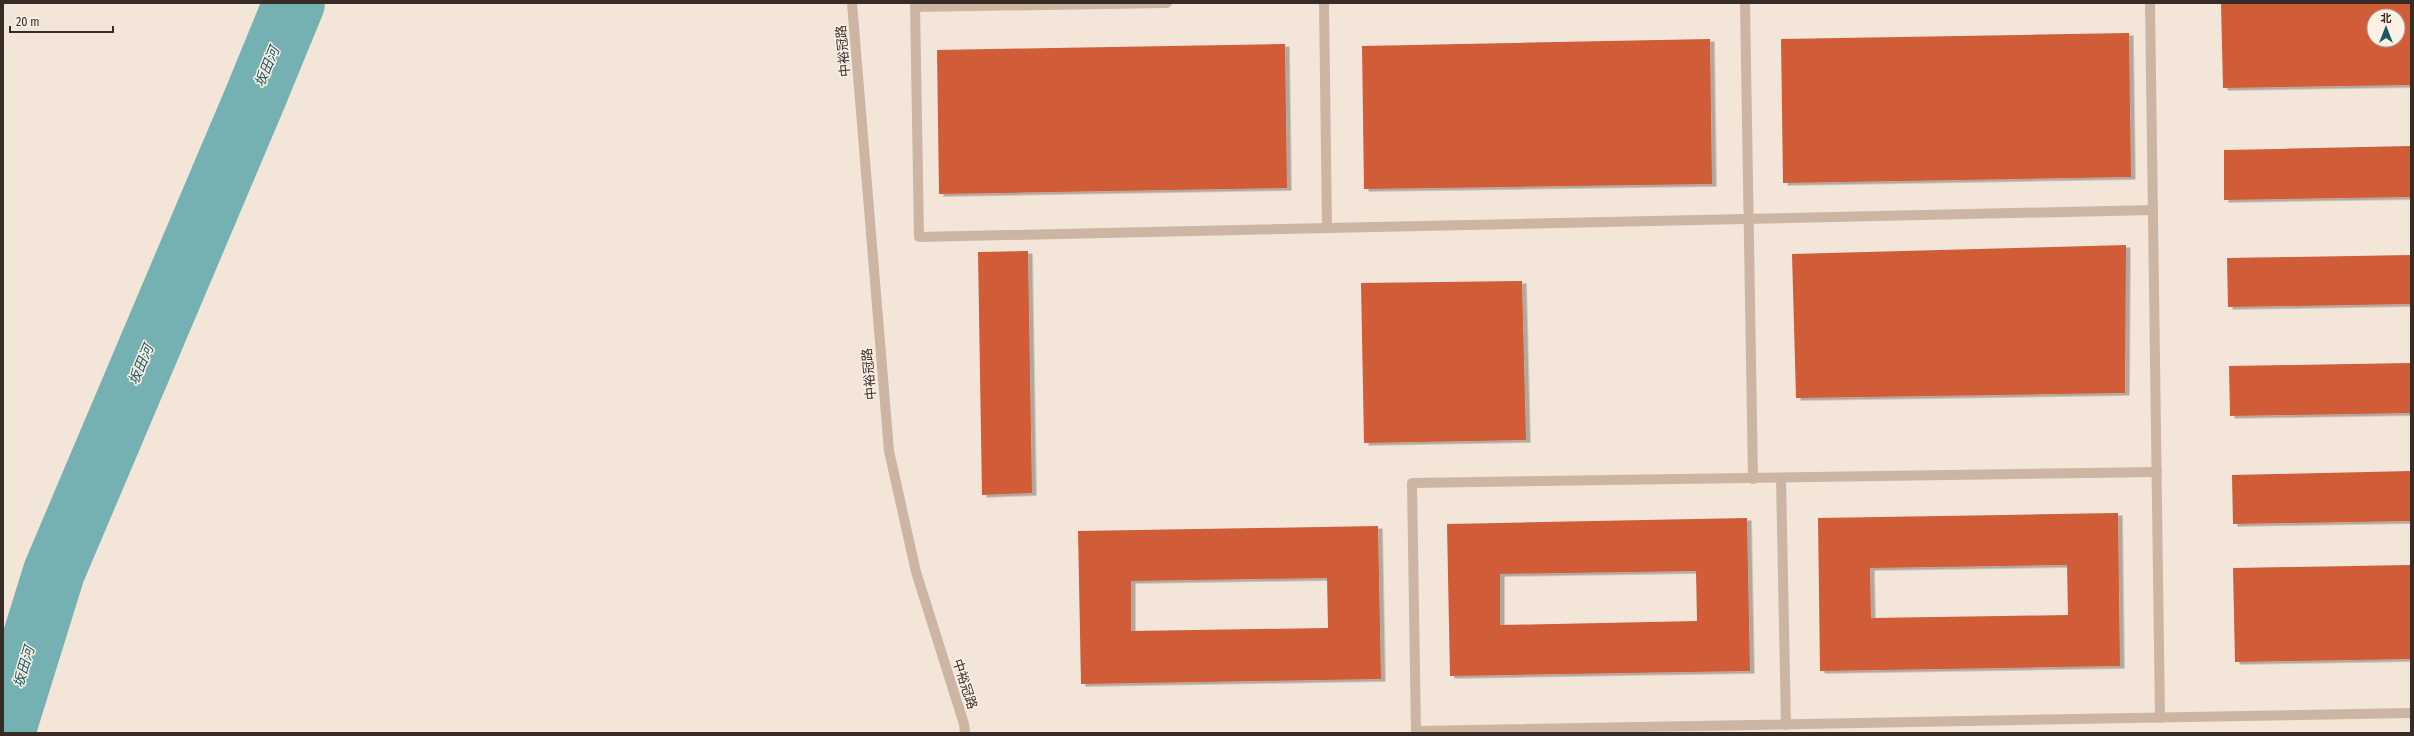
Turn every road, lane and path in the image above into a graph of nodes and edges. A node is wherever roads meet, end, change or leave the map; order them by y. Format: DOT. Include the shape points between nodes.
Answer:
graph roads {
  1 [pos="852,3"];
  2 [pos="1167,3"];
  3 [pos="1324,3"];
  4 [pos="1745,3"];
  5 [pos="2150,3"];
  6 [pos="915,5"];
  7 [pos="2153,210"];
  8 [pos="1748,219"];
  9 [pos="1327,228"];
  10 [pos="2157,472"];
  11 [pos="1781,478"];
  12 [pos="1753,479"];
  13 [pos="2411,713"];
  14 [pos="2160,718"];
  15 [pos="1786,725"];
  16 [pos="1771,729"];
  17 [pos="1416,732"];
  18 [pos="964,733"];
  1 -- 18 [label="street, 中裕冠路" via="889,451 916,572 964,724"];
  2 -- 6 [label="street"];
  3 -- 9 [label="street"];
  4 -- 8 [label="street"];
  5 -- 7 [label="street"];
  6 -- 9 [label="street" via="919,237"];
  7 -- 8 [label="street"];
  7 -- 10 [label="street"];
  8 -- 9 [label="street"];
  8 -- 12 [label="street"];
  10 -- 11 [label="street"];
  10 -- 14 [label="street"];
  11 -- 12 [label="street"];
  11 -- 15 [label="street"];
  12 -- 17 [label="street" via="1412,483"];
  13 -- 14 [label="street"];
  14 -- 15 [label="street"];
  15 -- 16 [label="street"];
  16 -- 17 [label="street"];
}
